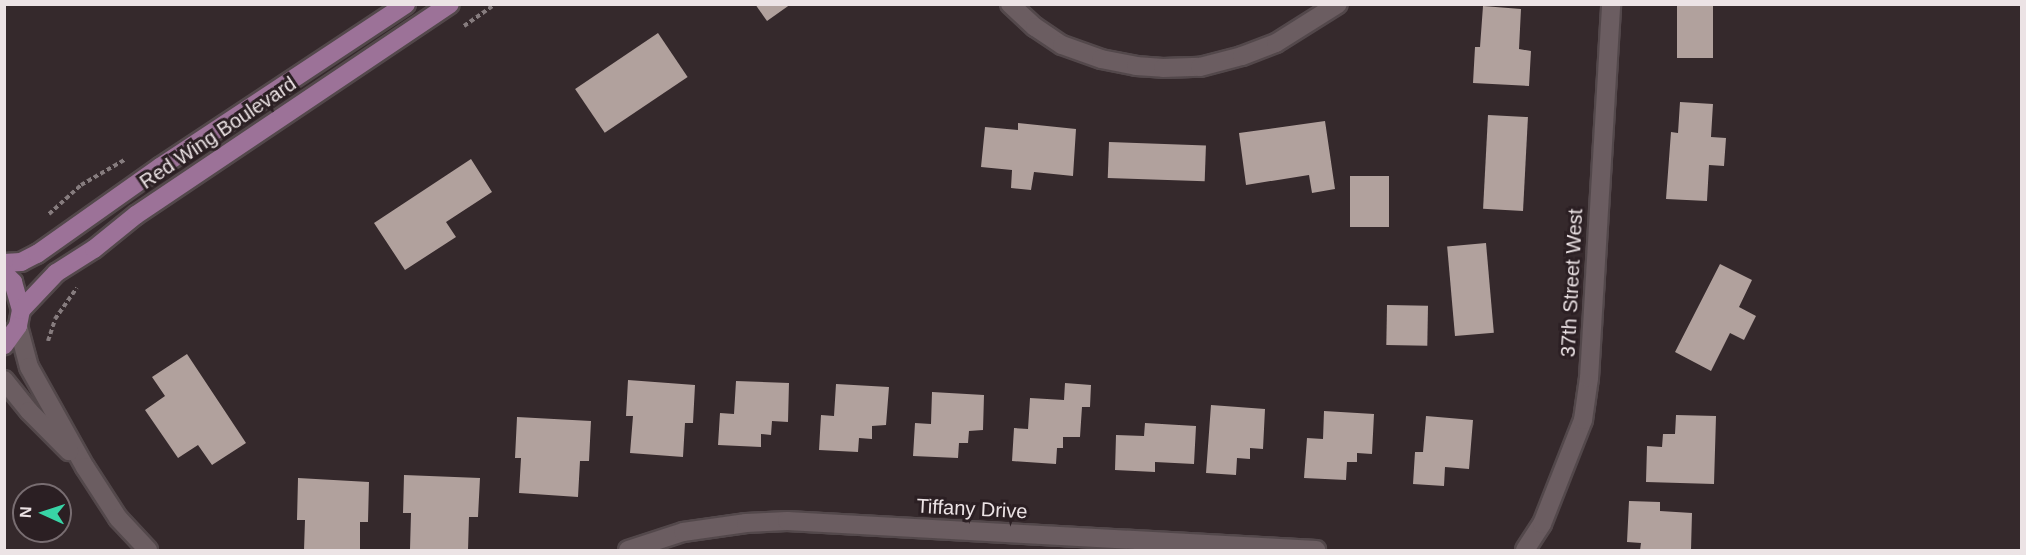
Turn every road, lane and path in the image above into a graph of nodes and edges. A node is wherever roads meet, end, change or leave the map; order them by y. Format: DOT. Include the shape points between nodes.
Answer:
graph roads {
  1 [pos="406,4"];
  2 [pos="450,4"];
  3 [pos="1010,4"];
  4 [pos="1338,4"];
  5 [pos="1611,4"];
  6 [pos="4,263"];
  7 [pos="62,269"];
  8 [pos="4,273"];
  9 [pos="20,318"];
  10 [pos="4,345"];
  11 [pos="35,375"];
  12 [pos="4,380"];
  13 [pos="85,467"];
  14 [pos="148,550"];
  15 [pos="628,550"];
  16 [pos="1316,550"];
  17 [pos="1524,550"];
  1 -- 6 [label="main road, Red Wing Boulevard" via="160,167 37,254 21,262"];
  2 -- 7 [label="main road, Red Wing Boulevard"];
  3 -- 4 [label="street" via="1062,45 1136,66 1163,68 1200,67 1242,56 1276,43"];
  5 -- 17 [label="street, 37th Street West" via="1589,378 1583,420 1542,524"];
  7 -- 9 [label="main road, Red Wing Boulevard" via="46,282"];
  7 -- 11 [label="path" via="77,289 55,320 48,338 47,363"];
  8 -- 9 [label="main road" via="13,282"];
  9 -- 10 [label="main road, Red Wing Boulevard"];
  9 -- 11 [label="street" via="22,348"];
  11 -- 13 [label="street"];
  12 -- 13 [label="street" via="28,411"];
  13 -- 14 [label="street" via="118,518"];
  15 -- 16 [label="street, Tiffany Drive" via="693,530 787,521"];
}
